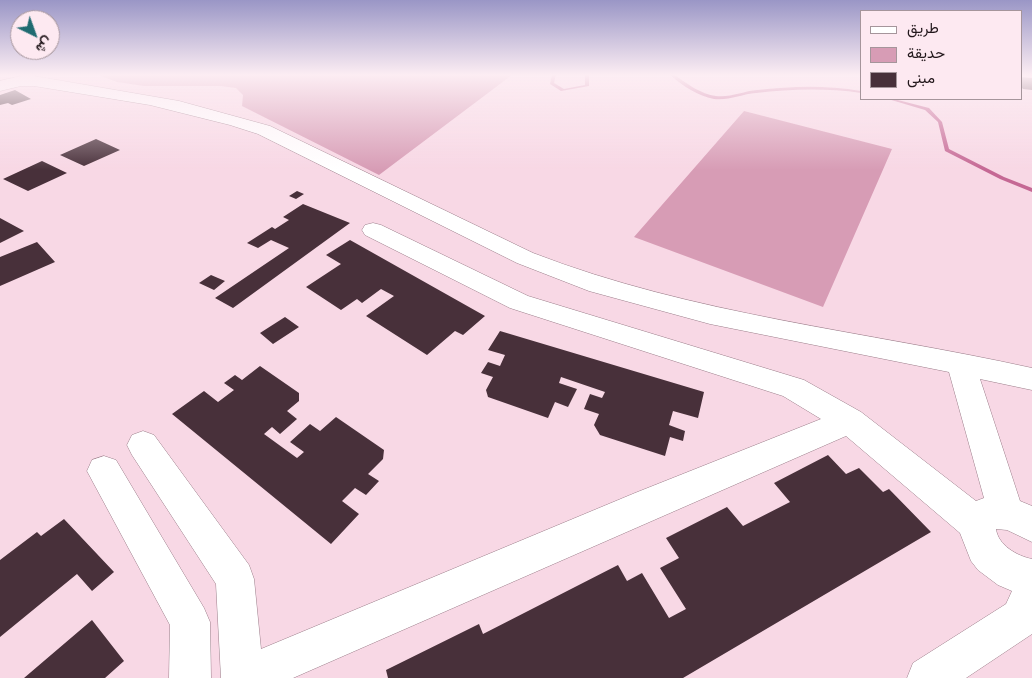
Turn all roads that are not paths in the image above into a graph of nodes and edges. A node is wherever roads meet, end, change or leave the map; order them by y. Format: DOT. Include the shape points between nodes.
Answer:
graph roads {
  1 [pos="185,107"];
  2 [pos="373,230"];
  3 [pos="961,363"];
  4 [pos="1032,379"];
  5 [pos="850,421"];
  6 [pos="143,445"];
  7 [pos="104,471"];
  8 [pos="1005,521"];
  9 [pos="1032,578"];
  10 [pos="1032,594"];
  11 [pos="190,678"];
  12 [pos="243,678"];
  13 [pos="928,678"];
  1 -- 3 [label="street" via="223,115 264,130 557,272 646,299 748,323"];
  2 -- 5 [label="street" via="519,302 793,388"];
  3 -- 4 [label="street"];
  3 -- 8 [label="street"];
  5 -- 8 [label="street"];
  5 -- 12 [label="street"];
  6 -- 12 [label="street" via="235,579"];
  7 -- 11 [label="street" via="190,622"];
  8 -- 9 [label="street" via="977,532 980,542 987,552 1012,572"];
  10 -- 13 [label="street" via="1020,618"];
}
